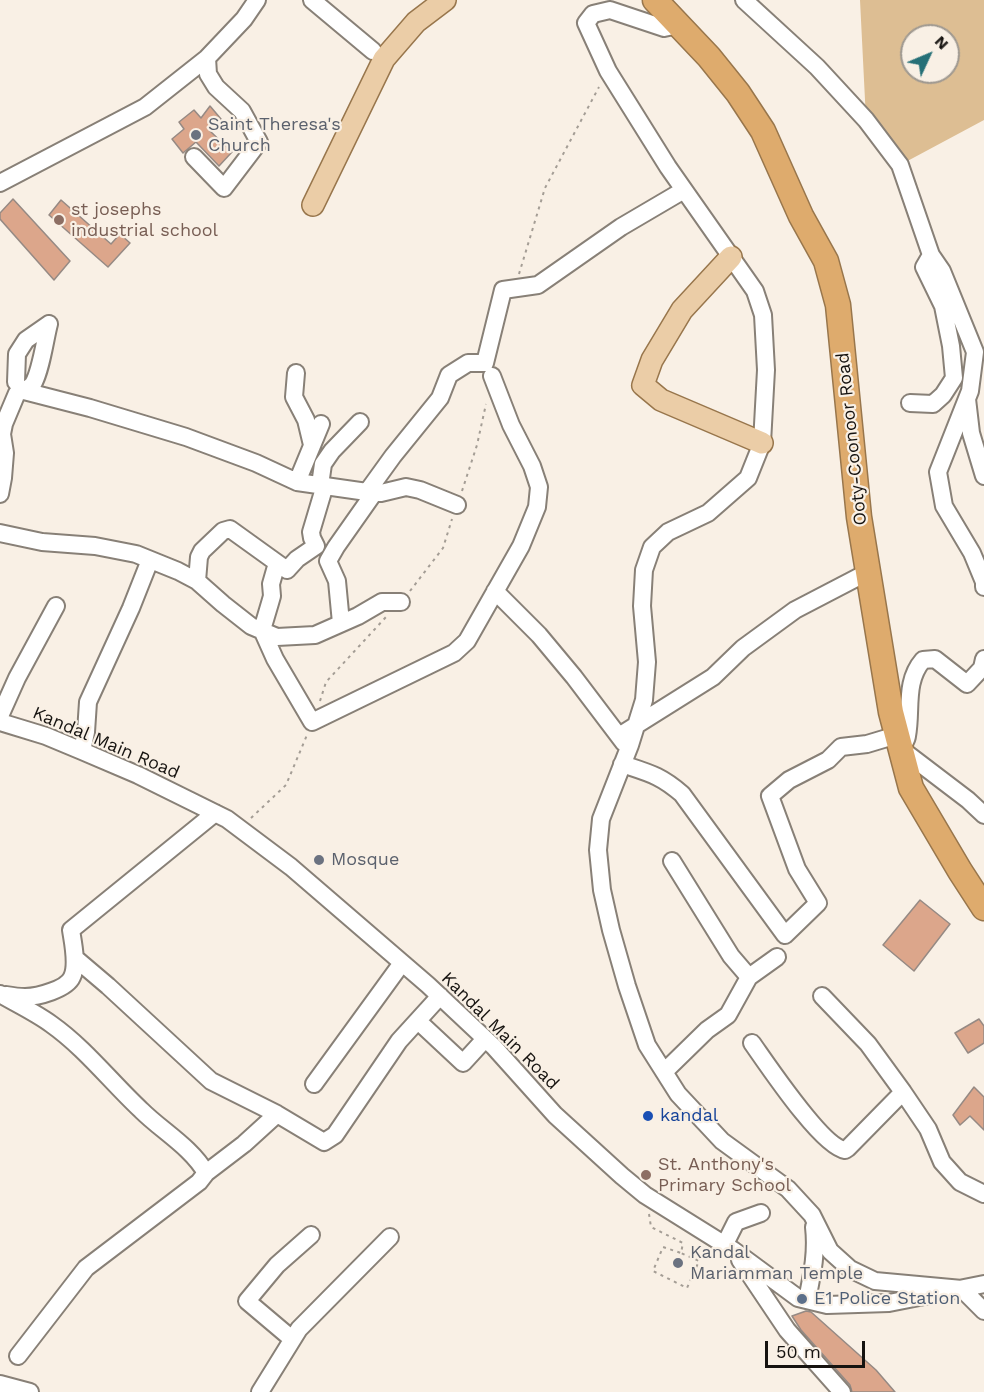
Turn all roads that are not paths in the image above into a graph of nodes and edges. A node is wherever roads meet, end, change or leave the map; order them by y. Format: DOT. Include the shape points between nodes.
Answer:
graph roads {
  1 [pos="257,0"];
  2 [pos="312,0"];
  3 [pos="445,0"];
  4 [pos="655,0"];
  5 [pos="744,0"];
  6 [pos="678,25"];
  7 [pos="373,51"];
  8 [pos="207,58"];
  9 [pos="194,157"];
  10 [pos="0,183"];
  11 [pos="684,190"];
  12 [pos="313,205"];
  13 [pos="931,255"];
  14 [pos="730,257"];
  15 [pos="978,343"];
  16 [pos="296,373"];
  17 [pos="492,376"];
  18 [pos="0,388"];
  19 [pos="19,389"];
  20 [pos="967,399"];
  21 [pos="910,403"];
  22 [pos="360,422"];
  23 [pos="321,424"];
  24 [pos="762,442"];
  25 [pos="312,445"];
  26 [pos="984,476"];
  27 [pos="297,482"];
  28 [pos="322,485"];
  29 [pos="371,492"];
  30 [pos="0,494"];
  31 [pos="457,505"];
  32 [pos="0,533"];
  33 [pos="150,560"];
  34 [pos="277,563"];
  35 [pos="868,572"];
  36 [pos="197,581"];
  37 [pos="984,587"];
  38 [pos="495,591"];
  39 [pos="401,602"];
  40 [pos="56,606"];
  41 [pos="341,623"];
  42 [pos="262,630"];
  43 [pos="984,659"];
  44 [pos="0,716"];
  45 [pos="0,722"];
  46 [pos="636,726"];
  47 [pos="899,742"];
  48 [pos="623,750"];
  49 [pos="82,751"];
  50 [pos="215,813"];
  51 [pos="984,815"];
  52 [pos="672,861"];
  53 [pos="984,908"];
  54 [pos="777,957"];
  55 [pos="75,958"];
  56 [pos="402,963"];
  57 [pos="748,977"];
  58 [pos="0,994"];
  59 [pos="440,996"];
  60 [pos="822,996"];
  61 [pos="418,1021"];
  62 [pos="485,1039"];
  63 [pos="752,1043"];
  64 [pos="664,1072"];
  65 [pos="314,1084"];
  66 [pos="903,1092"];
  67 [pos="277,1114"];
  68 [pos="206,1173"];
  69 [pos="984,1194"];
  70 [pos="761,1214"];
  71 [pos="812,1215"];
  72 [pos="311,1235"];
  73 [pos="390,1237"];
  74 [pos="729,1247"];
  75 [pos="984,1284"];
  76 [pos="962,1289"];
  77 [pos="807,1300"];
  78 [pos="984,1311"];
  79 [pos="292,1339"];
  80 [pos="18,1356"];
  81 [pos="0,1384"];
  82 [pos="30,1392"];
  83 [pos="260,1392"];
  84 [pos="842,1392"];
  1 -- 8 [label="street"];
  2 -- 7 [label="street"];
  3 -- 12 [label="main road" via="416,22 384,59"];
  4 -- 6 [label="highway, Ooty-Coonoor Road"];
  5 -- 13 [label="street" via="817,67 866,120 900,165"];
  6 -- 11 [label="street" via="664,28 610,10 593,14 586,23 608,71"];
  6 -- 35 [label="highway, Ooty-Coonoor Road" via="738,93 763,131 826,261 838,305"];
  8 -- 9 [label="street" via="208,74 216,87 242,111 259,142 224,188"];
  8 -- 10 [label="street" via="145,107"];
  11 -- 14 [label="street"];
  11 -- 29 [label="street" via="621,227 538,285 503,290 485,363 468,363 448,375 440,398 400,447"];
  13 -- 15 [label="street"];
  13 -- 21 [label="street" via="924,267 943,306 954,378 933,404"];
  14 -- 24 [label="street" via="755,291 763,315 766,370"];
  14 -- 24 [label="main road" via="682,310 652,360 643,385 661,399"];
  15 -- 20 [label="street"];
  16 -- 25 [label="street" via="294,397 306,420"];
  17 -- 38 [label="street" via="539,487 537,507 525,536"];
  18 -- 19 [label="street"];
  19 -- 27 [label="street" via="186,436"];
  19 -- 30 [label="street" via="2,434 5,453"];
  20 -- 26 [label="street" via="971,433"];
  20 -- 37 [label="street" via="938,472 944,506 972,553"];
  22 -- 28 [label="street" via="323,464"];
  23 -- 25 [label="street"];
  24 -- 46 [label="street" via="748,478 708,513 668,532 652,547 644,570 642,606 647,662 644,700"];
  25 -- 27 [label="street"];
  27 -- 28 [label="street"];
  28 -- 29 [label="street"];
  28 -- 34 [label="street" via="311,532 316,546 287,570"];
  29 -- 31 [label="street" via="406,487"];
  29 -- 41 [label="street" via="328,561 337,581"];
  32 -- 33 [label="street" via="42,542 95,546"];
  33 -- 36 [label="street"];
  33 -- 49 [label="street" via="88,702"];
  34 -- 36 [label="street" via="230,529 202,550"];
  34 -- 42 [label="street"];
  35 -- 46 [label="street" via="795,610 743,648 713,677"];
  35 -- 47 [label="highway, Ooty-Coonoor Road"];
  36 -- 42 [label="street" via="232,612"];
  38 -- 42 [label="street" via="467,641 454,652 312,722"];
  38 -- 48 [label="street" via="574,677"];
  39 -- 41 [label="street" via="382,602"];
  40 -- 44 [label="street"];
  41 -- 42 [label="street" via="315,635 277,637"];
  43 -- 47 [label="street" via="982,668 967,684 934,659 923,660 916,669 909,697 907,738"];
  45 -- 49 [label="street, Kandal Main Road"];
  46 -- 48 [label="street"];
  47 -- 48 [label="street" via="841,747 828,760 789,780 771,796 797,869 818,903 785,935 682,794"];
  47 -- 51 [label="street"];
  47 -- 53 [label="highway, Ooty-Coonoor Road" via="911,788"];
  48 -- 64 [label="street" via="601,819 598,850 602,890 647,1045"];
  49 -- 50 [label="street, Kandal Main Road"];
  50 -- 55 [label="street" via="71,930"];
  50 -- 56 [label="street, Kandal Main Road" via="291,867"];
  52 -- 57 [label="street"];
  54 -- 57 [label="street"];
  55 -- 58 [label="street" via="68,983 49,993 26,997"];
  55 -- 67 [label="street" via="211,1081"];
  56 -- 59 [label="street, Kandal Main Road"];
  56 -- 65 [label="street"];
  57 -- 64 [label="street" via="728,1015"];
  58 -- 68 [label="street" via="51,1023 72,1041"];
  59 -- 61 [label="street"];
  59 -- 62 [label="street, Kandal Main Road"];
  60 -- 66 [label="street" via="868,1044"];
  61 -- 62 [label="street" via="463,1063"];
  61 -- 67 [label="street" via="399,1041 335,1135 324,1142"];
  62 -- 74 [label="street, Kandal Main Road" via="555,1115 622,1176 645,1195"];
  63 -- 66 [label="street" via="788,1094 840,1149 848,1148"];
  64 -- 71 [label="street" via="678,1094 722,1141 788,1189"];
  66 -- 69 [label="street" via="928,1129 942,1162 960,1182"];
  67 -- 68 [label="street"];
  68 -- 80 [label="street" via="86,1268"];
  70 -- 74 [label="street" via="736,1222"];
  71 -- 76 [label="street" via="830,1251 850,1269 874,1281"];
  71 -- 77 [label="street" via="815,1263"];
  72 -- 79 [label="street" via="277,1265 248,1301"];
  73 -- 79 [label="street"];
  74 -- 77 [label="street, Kandal Main Road" via="798,1298"];
  74 -- 84 [label="street" via="787,1330"];
  75 -- 76 [label="street, Kandal Main Road"];
  76 -- 77 [label="street, Kandal Main Road" via="889,1303 827,1305"];
  76 -- 78 [label="street"];
  79 -- 83 [label="street"];
  81 -- 82 [label="street"];
}
